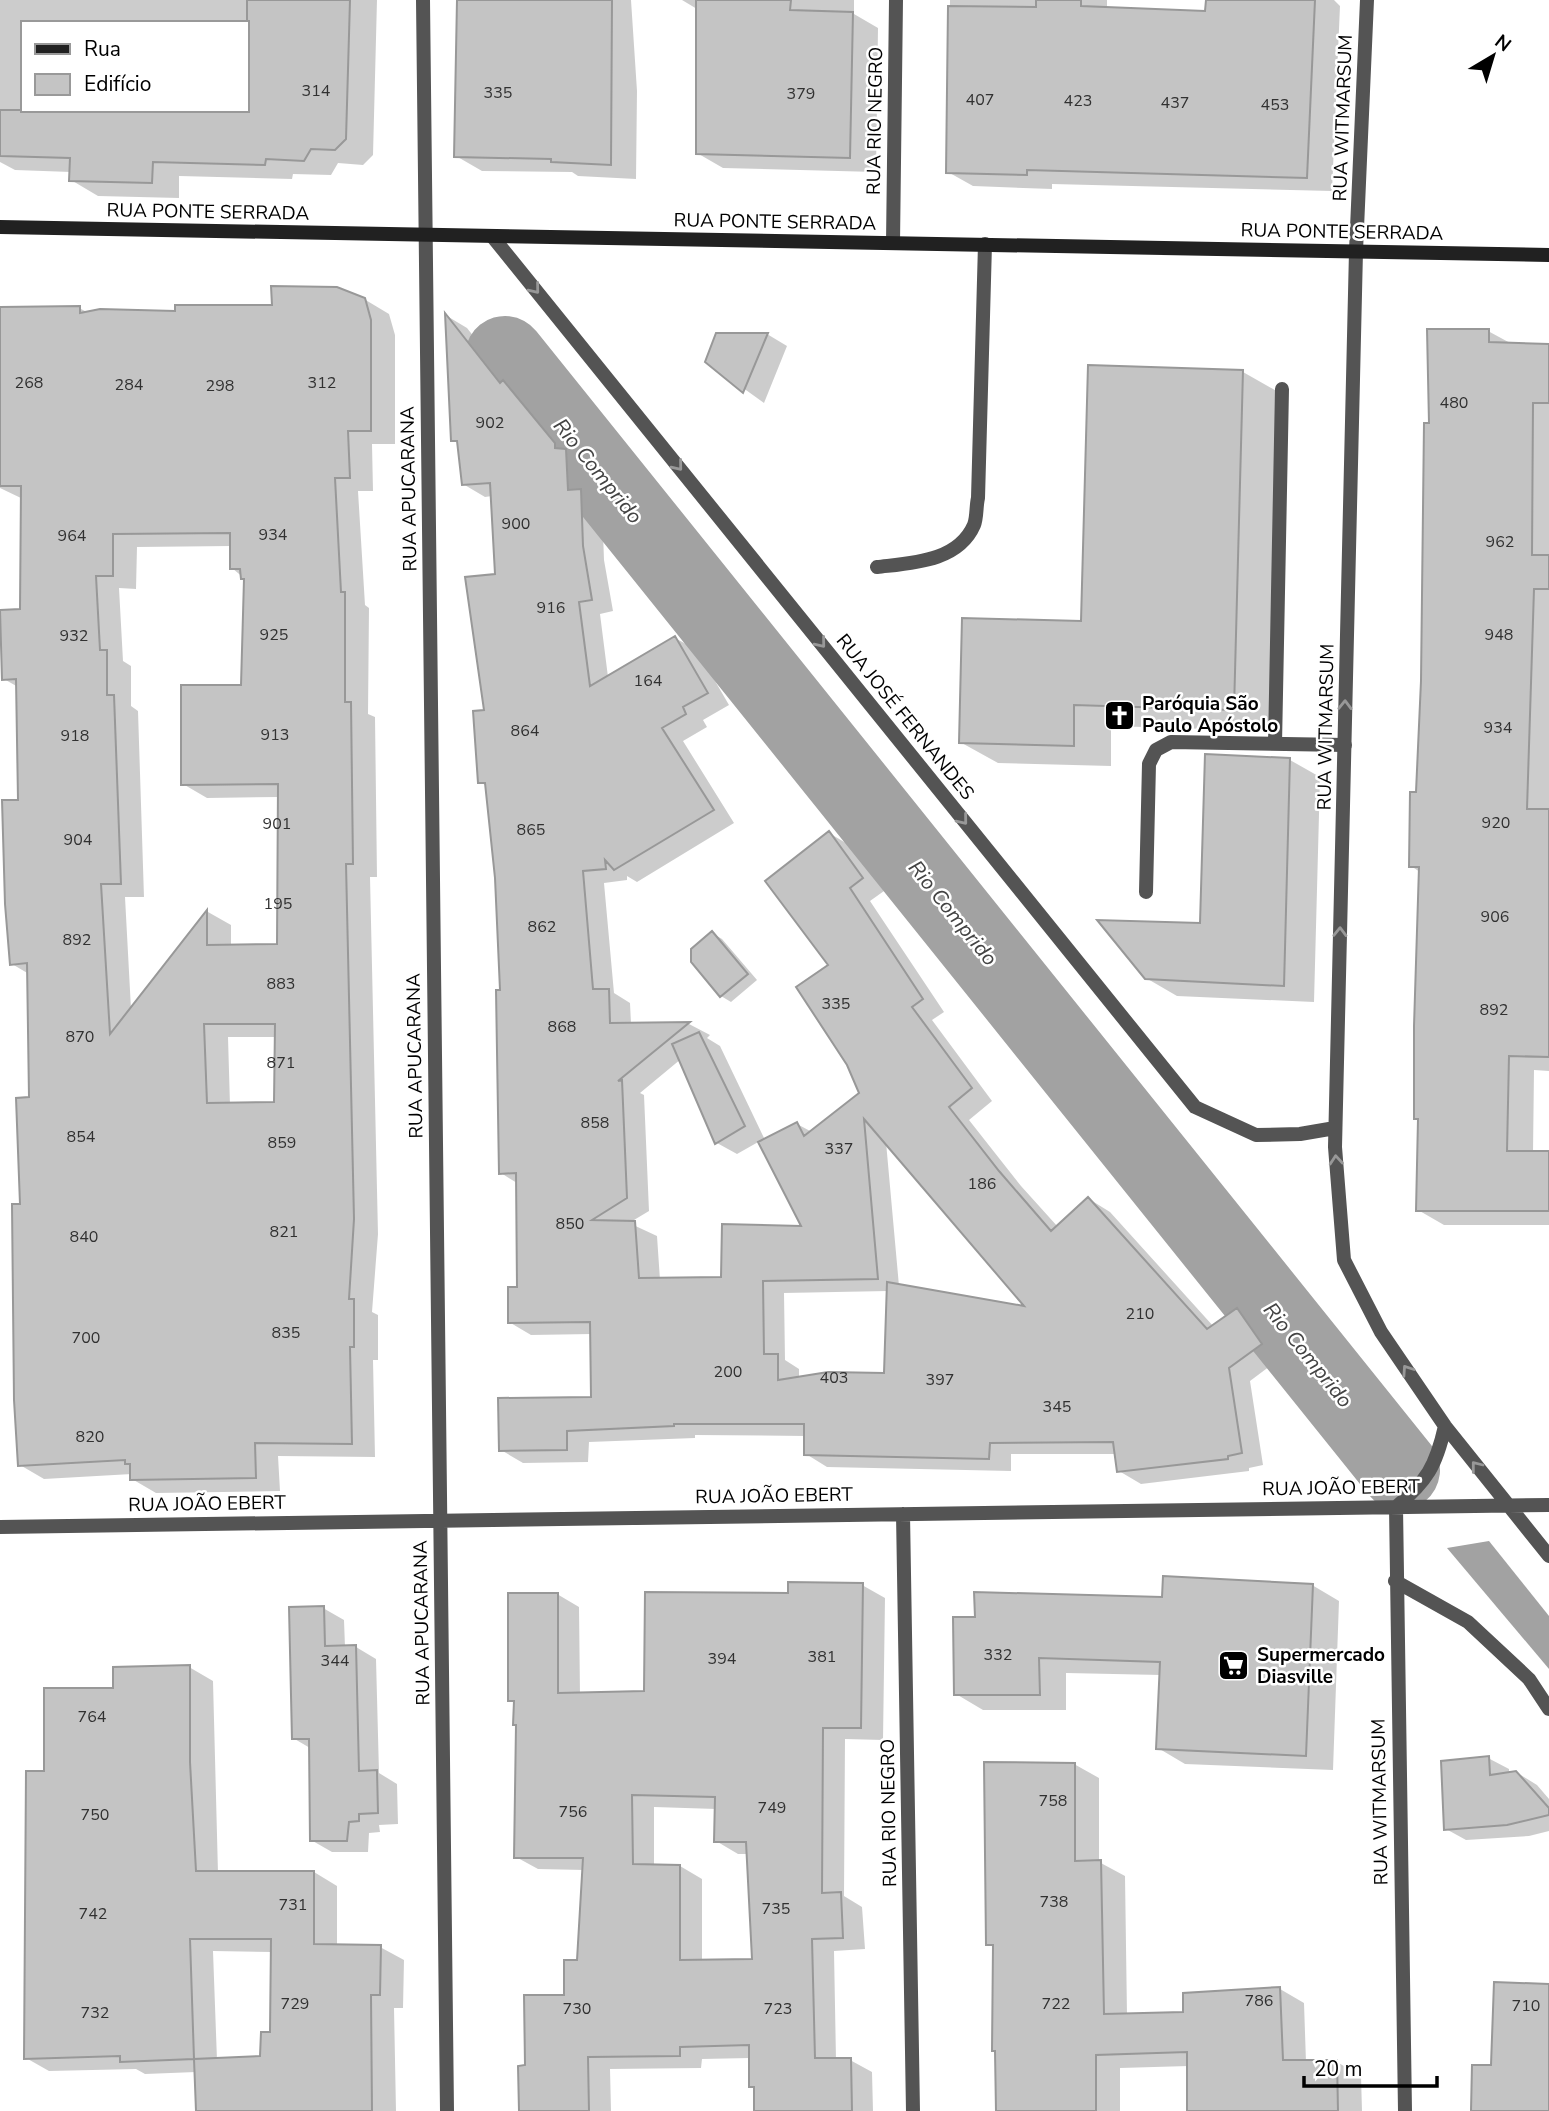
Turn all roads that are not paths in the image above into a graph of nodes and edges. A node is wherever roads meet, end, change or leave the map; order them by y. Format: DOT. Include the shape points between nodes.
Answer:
graph roads {
  1 [pos="423,0"];
  2 [pos="896,0"];
  3 [pos="1367,0"];
  4 [pos="0,227"];
  5 [pos="425,235"];
  6 [pos="492,236"];
  7 [pos="893,243"];
  8 [pos="985,244"];
  9 [pos="1356,251"];
  10 [pos="1549,254"];
  11 [pos="1282,389"];
  12 [pos="877,568"];
  13 [pos="1275,744"];
  14 [pos="1345,745"];
  15 [pos="1146,892"];
  16 [pos="1335,1128"];
  17 [pos="1445,1426"];
  18 [pos="1507,1505"];
  19 [pos="1549,1505"];
  20 [pos="1396,1507"];
  21 [pos="903,1514"];
  22 [pos="440,1520"];
  23 [pos="0,1527"];
  24 [pos="1549,1556"];
  25 [pos="1395,1581"];
  26 [pos="1549,1709"];
  27 [pos="447,2111"];
  28 [pos="913,2111"];
  29 [pos="1405,2111"];
  1 -- 5 [label="street, RUA APUCARANA"];
  2 -- 7 [label="street, RUA RIO NEGRO"];
  3 -- 9 [label="street, RUA WITMARSUM"];
  4 -- 5 [label="street, RUA PONTE SERRADA"];
  5 -- 6 [label="street, RUA PONTE SERRADA"];
  5 -- 22 [label="street, RUA APUCARANA"];
  6 -- 7 [label="street, RUA PONTE SERRADA"];
  6 -- 16 [label="street, RUA JOSÉ FERNANDES, one-way" via="1195,1108 1256,1136"];
  7 -- 8 [label="street, RUA PONTE SERRADA"];
  8 -- 9 [label="street, RUA PONTE SERRADA"];
  8 -- 12 [label="street" via="974,525 957,546 932,560"];
  9 -- 10 [label="street, RUA PONTE SERRADA"];
  14 -- 9 [label="street, RUA WITMARSUM, one-way"];
  11 -- 13 [label="street"];
  13 -- 14 [label="street"];
  13 -- 15 [label="street" via="1171,742 1156,750 1149,764"];
  16 -- 14 [label="street, RUA WITMARSUM, one-way"];
  17 -- 16 [label="street, RUA WITMARSUM, one-way" via="1381,1332 1344,1260"];
  18 -- 17 [label="street, RUA WITMARSUM, one-way"];
  17 -- 20 [label="street" via="1438,1458 1421,1486"];
  18 -- 19 [label="street, RUA JOÃO EBERT"];
  18 -- 20 [label="street, RUA JOÃO EBERT"];
  18 -- 24 [label="street, RUA WITMARSUM"];
  20 -- 21 [label="street, RUA JOÃO EBERT"];
  20 -- 25 [label="street, RUA WITMARSUM"];
  21 -- 22 [label="street, RUA JOÃO EBERT"];
  21 -- 28 [label="street, RUA RIO NEGRO"];
  22 -- 23 [label="street, RUA JOÃO EBERT"];
  22 -- 27 [label="street, RUA APUCARANA"];
  25 -- 26 [label="street" via="1468,1622 1529,1679"];
  25 -- 29 [label="street, RUA WITMARSUM"];
}
